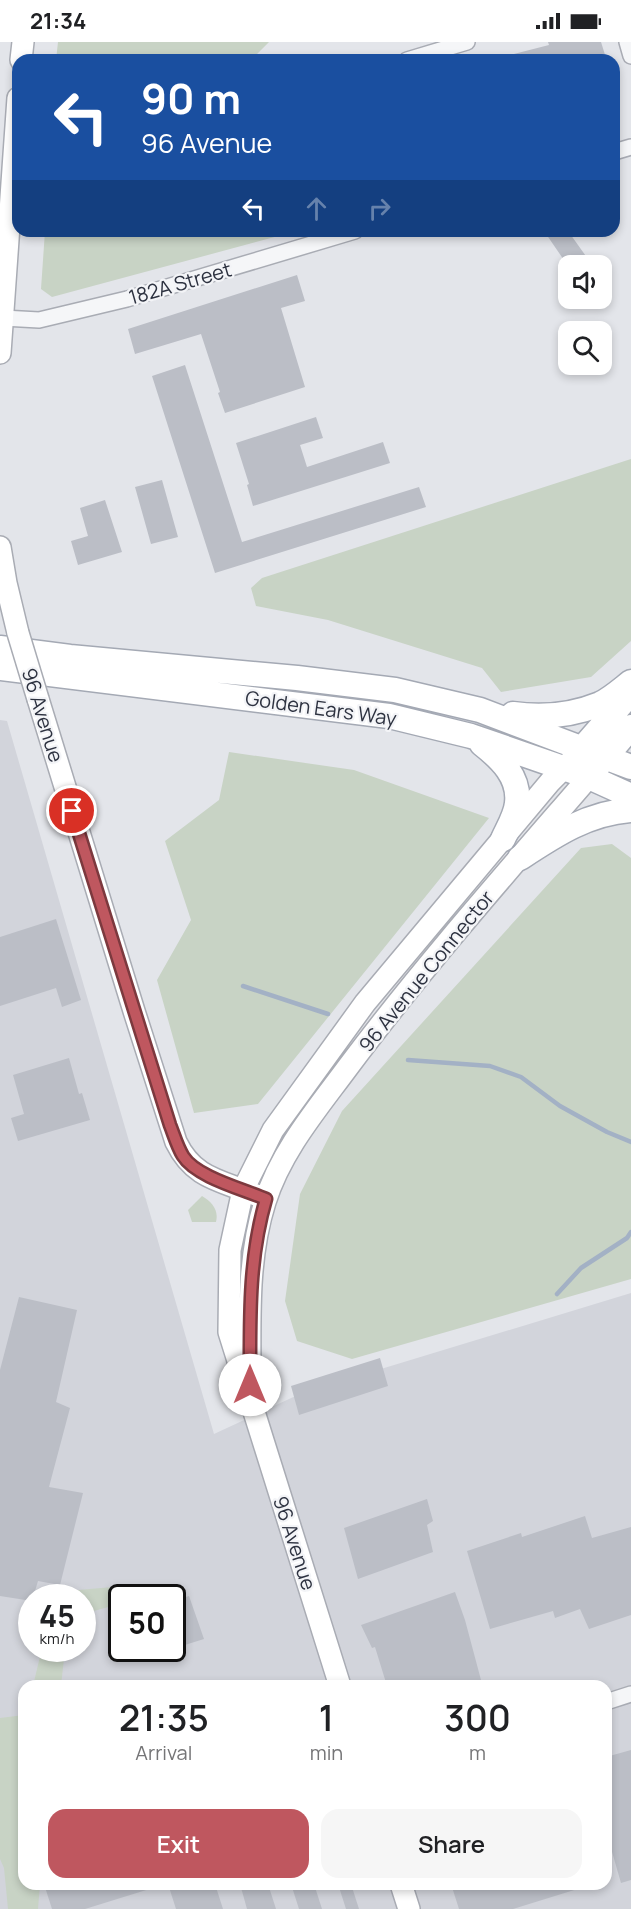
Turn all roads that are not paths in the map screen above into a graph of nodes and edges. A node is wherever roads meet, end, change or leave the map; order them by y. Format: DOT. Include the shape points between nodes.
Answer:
graph roads {
  1 [pos="467,42"];
  2 [pos="627,42"];
  3 [pos="427,54"];
  4 [pos="631,56"];
  5 [pos="12,186"];
  6 [pos="335,237"];
  7 [pos="3,318"];
  8 [pos="0,353"];
  9 [pos="0,547"];
  10 [pos="9,641"];
  11 [pos="0,668"];
  12 [pos="631,682"];
  13 [pos="631,693"];
  14 [pos="480,710"];
  15 [pos="631,727"];
  16 [pos="471,735"];
  17 [pos="594,753"];
  18 [pos="564,768"];
  19 [pos="631,768"];
  20 [pos="589,777"];
  21 [pos="631,796"];
  22 [pos="631,810"];
  23 [pos="503,839"];
  24 [pos="520,858"];
  25 [pos="243,1190"];
  26 [pos="266,1199"];
  27 [pos="250,1399"];
  28 [pos="338,1680"];
  29 [pos="631,1694"];
  30 [pos="612,1700"];
  31 [pos="403,1890"];
  32 [pos="409,1909"];
  1 -- 3 [label="street"];
  2 -- 4 [label="street"];
  5 -- 7 [label="main road"];
  6 -- 7 [label="street, 182A Street" via="127,299 39,320"];
  7 -- 8 [label="main road"];
  9 -- 10 [label="main road, 96 Avenue"];
  10 -- 14 [label="main road, Golden Ears Way" via="82,658 395,690"];
  10 -- 25 [label="main road, 96 Avenue, bridge" via="38,699 176,1142 197,1171"];
  11 -- 16 [label="main road, Golden Ears Way" via="389,716"];
  12 -- 14 [label="main road" via="602,703 568,713 537,717"];
  13 -- 17 [label="main road"];
  14 -- 17 [label="main road, Golden Ears Way"];
  15 -- 17 [label="main road"];
  16 -- 18 [label="main road, Golden Ears Way"];
  16 -- 23 [label="main road" via="501,759 514,781 517,804"];
  17 -- 18 [label="main road, 96 Avenue Connector"];
  17 -- 19 [label="main road, Golden Ears Way"];
  17 -- 20 [label="main road, 96 Avenue Connector"];
  18 -- 20 [label="main road, Golden Ears Way"];
  18 -- 23 [label="main road, 96 Avenue Connector"];
  20 -- 21 [label="main road, Golden Ears Way"];
  20 -- 24 [label="main road, 96 Avenue Connector"];
  22 -- 24 [label="main road" via="599,815 576,824"];
  23 -- 25 [label="main road, 96 Avenue Connector" via="352,1020 273,1130"];
  24 -- 26 [label="main road, 96 Avenue Connector" via="384,1019 321,1103 282,1163"];
  25 -- 26 [label="main road, 96 Avenue"];
  25 -- 27 [label="main road, 96 Avenue" via="230,1250 230,1332"];
  26 -- 27 [label="main road, 96 Avenue" via="253,1257"];
  27 -- 28 [label="main road, 96 Avenue"];
  29 -- 30 [label="street"];
  31 -- 32 [label="main road"];
}
